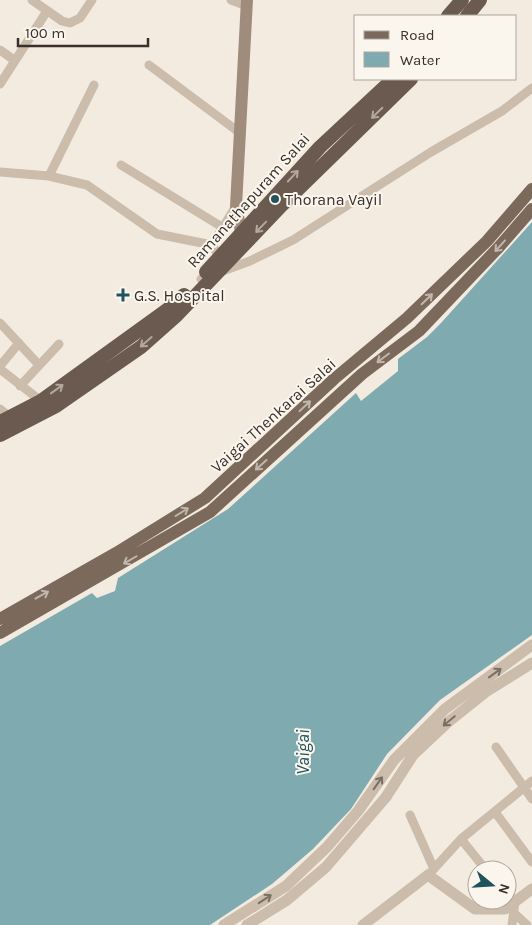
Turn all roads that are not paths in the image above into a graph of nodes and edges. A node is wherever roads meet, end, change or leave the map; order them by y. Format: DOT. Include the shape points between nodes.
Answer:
graph roads {
  1 [pos="32,0"];
  2 [pos="92,0"];
  3 [pos="232,0"];
  4 [pos="462,0"];
  5 [pos="480,0"];
  6 [pos="247,3"];
  7 [pos="46,11"];
  8 [pos="449,15"];
  9 [pos="468,15"];
  10 [pos="0,50"];
  11 [pos="14,60"];
  12 [pos="149,64"];
  13 [pos="392,80"];
  14 [pos="410,80"];
  15 [pos="0,84"];
  16 [pos="94,85"];
  17 [pos="532,88"];
  18 [pos="240,132"];
  19 [pos="121,165"];
  20 [pos="0,172"];
  21 [pos="49,176"];
  22 [pos="532,189"];
  23 [pos="236,206"];
  24 [pos="532,209"];
  25 [pos="222,227"];
  26 [pos="242,238"];
  27 [pos="216,250"];
  28 [pos="216,273"];
  29 [pos="201,279"];
  30 [pos="0,323"];
  31 [pos="19,344"];
  32 [pos="59,344"];
  33 [pos="39,365"];
  34 [pos="0,368"];
  35 [pos="20,386"];
  36 [pos="41,401"];
  37 [pos="3,416"];
  38 [pos="0,436"];
  39 [pos="0,619"];
  40 [pos="0,634"];
  41 [pos="532,645"];
  42 [pos="532,664"];
  43 [pos="496,747"];
  44 [pos="532,781"];
  45 [pos="523,787"];
  46 [pos="532,799"];
  47 [pos="495,812"];
  48 [pos="410,814"];
  49 [pos="462,840"];
  50 [pos="478,860"];
  51 [pos="532,862"];
  52 [pos="431,872"];
  53 [pos="532,889"];
  54 [pos="517,900"];
  55 [pos="467,902"];
  56 [pos="512,910"];
  57 [pos="516,910"];
  58 [pos="224,925"];
  59 [pos="247,925"];
  60 [pos="363,925"];
  61 [pos="512,925"];
  62 [pos="527,925"];
  1 -- 7 [label="street"];
  2 -- 7 [label="street" via="76,22 62,21"];
  3 -- 6 [label="street"];
  4 -- 8 [label="highway"];
  5 -- 9 [label="highway"];
  6 -- 18 [label="main road"];
  7 -- 11 [label="street"];
  10 -- 11 [label="street"];
  11 -- 15 [label="street"];
  12 -- 18 [label="street"];
  26 -- 13 [label="highway, Ramanathapuram Salai, one-way" via="320,148"];
  14 -- 26 [label="highway, Ramanathapuram Salai, one-way"];
  16 -- 21 [label="street"];
  17 -- 28 [label="street" via="502,111 293,240"];
  18 -- 23 [label="main road"];
  19 -- 25 [label="street"];
  20 -- 21 [label="street"];
  21 -- 27 [label="street" via="87,185 157,234"];
  39 -- 22 [label="main road, Vaigai Thenkarai Salai, one-way" via="205,498 334,379 407,318 487,241"];
  23 -- 25 [label="street"];
  23 -- 26 [label="main road"];
  24 -- 40 [label="main road, Vaigai Thenkarai Salai, one-way" via="419,331 362,374 210,512"];
  25 -- 27 [label="street"];
  26 -- 27 [label="highway, Ramanathapuram Salai"];
  26 -- 28 [label="highway, Ramanathapuram Salai"];
  27 -- 29 [label="highway, Ramanathapuram Salai"];
  28 -- 29 [label="street"];
  28 -- 38 [label="highway, Ramanathapuram Salai, one-way" via="177,315 141,347 56,406"];
  36 -- 29 [label="highway, Ramanathapuram Salai, one-way" via="167,310"];
  30 -- 31 [label="street"];
  31 -- 33 [label="street"];
  31 -- 34 [label="street"];
  32 -- 33 [label="street"];
  33 -- 35 [label="street"];
  34 -- 35 [label="street"];
  35 -- 36 [label="street"];
  36 -- 37 [label="highway, Ramanathapuram Salai"];
  58 -- 41 [label="street, one-way" via="286,886 328,846 394,760 445,709"];
  42 -- 59 [label="street, one-way" via="487,691 447,723 413,755 376,810 326,867 287,900"];
  43 -- 45 [label="street"];
  44 -- 45 [label="street"];
  45 -- 46 [label="street"];
  45 -- 47 [label="street"];
  47 -- 49 [label="street"];
  47 -- 51 [label="street"];
  48 -- 52 [label="street"];
  49 -- 50 [label="street"];
  49 -- 52 [label="street"];
  52 -- 55 [label="street"];
  52 -- 60 [label="street"];
  53 -- 54 [label="street"];
  56 -- 61 [label="street"];
  57 -- 62 [label="street"];
}
